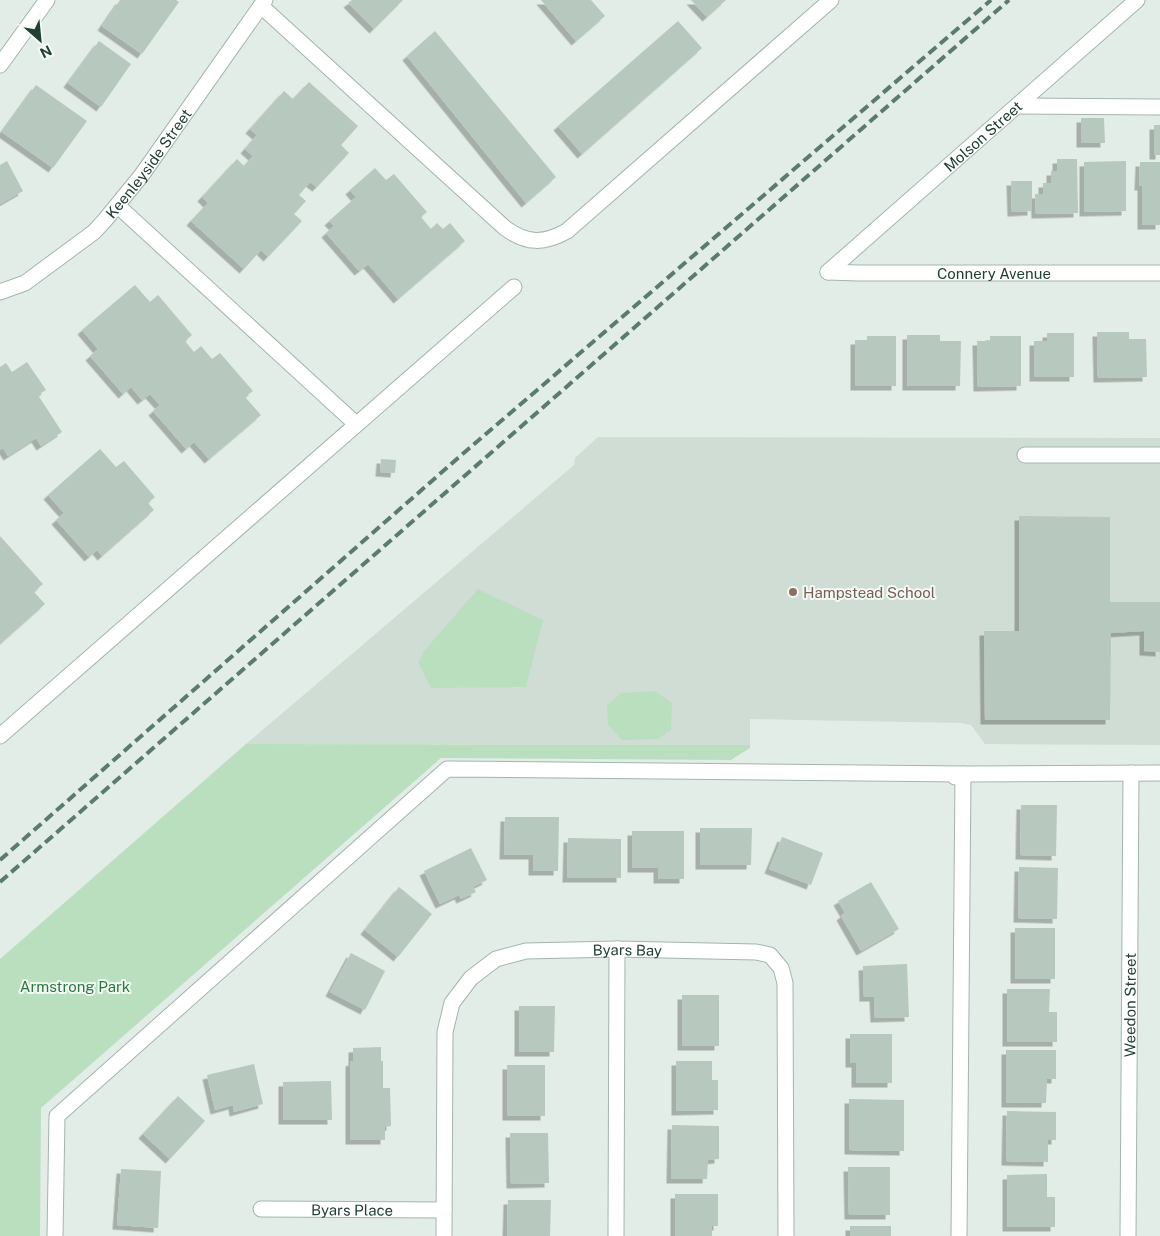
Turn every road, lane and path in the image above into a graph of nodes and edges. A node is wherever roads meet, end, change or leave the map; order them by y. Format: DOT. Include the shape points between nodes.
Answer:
graph roads {
  1 [pos="47,0"];
  2 [pos="830,0"];
  3 [pos="1138,0"];
  4 [pos="263,3"];
  5 [pos="0,65"];
  6 [pos="1016,106"];
  7 [pos="1160,107"];
  8 [pos="118,206"];
  9 [pos="828,272"];
  10 [pos="1160,272"];
  11 [pos="514,288"];
  12 [pos="0,292"];
  13 [pos="356,424"];
  14 [pos="1025,455"];
  15 [pos="1160,455"];
  16 [pos="0,736"];
  17 [pos="1131,773"];
  18 [pos="1160,773"];
  19 [pos="963,774"];
  20 [pos="942,783"];
  21 [pos="617,949"];
  22 [pos="261,1209"];
  23 [pos="444,1210"];
  24 [pos="55,1236"];
  25 [pos="444,1236"];
  26 [pos="616,1236"];
  27 [pos="786,1236"];
  28 [pos="959,1236"];
  29 [pos="1128,1236"];
  1 -- 5 [label="street"];
  2 -- 4 [label="street" via="567,231 540,241 521,237 505,228"];
  3 -- 6 [label="street, Molson Street"];
  4 -- 8 [label="street, Keenleyside Street"];
  6 -- 7 [label="street"];
  6 -- 9 [label="street, Molson Street"];
  8 -- 12 [label="street, Keenleyside Street" via="94,232 25,283"];
  8 -- 13 [label="street"];
  9 -- 10 [label="street, Connery Avenue"];
  11 -- 13 [label="street"];
  13 -- 16 [label="street"];
  14 -- 15 [label="street"];
  17 -- 18 [label="street"];
  17 -- 19 [label="street"];
  17 -- 29 [label="street, Weedon Street"];
  19 -- 20 [label="street"];
  19 -- 24 [label="street" via="448,769 56,1116"];
  19 -- 28 [label="street"];
  21 -- 23 [label="street, Byars Bay" via="526,952 496,959 471,978 452,1003 444,1032"];
  21 -- 26 [label="street"];
  21 -- 27 [label="street, Byars Bay" via="756,952 770,955 781,968 785,983"];
  22 -- 23 [label="street, Byars Place"];
  23 -- 25 [label="street, Byars Bay"];
}
